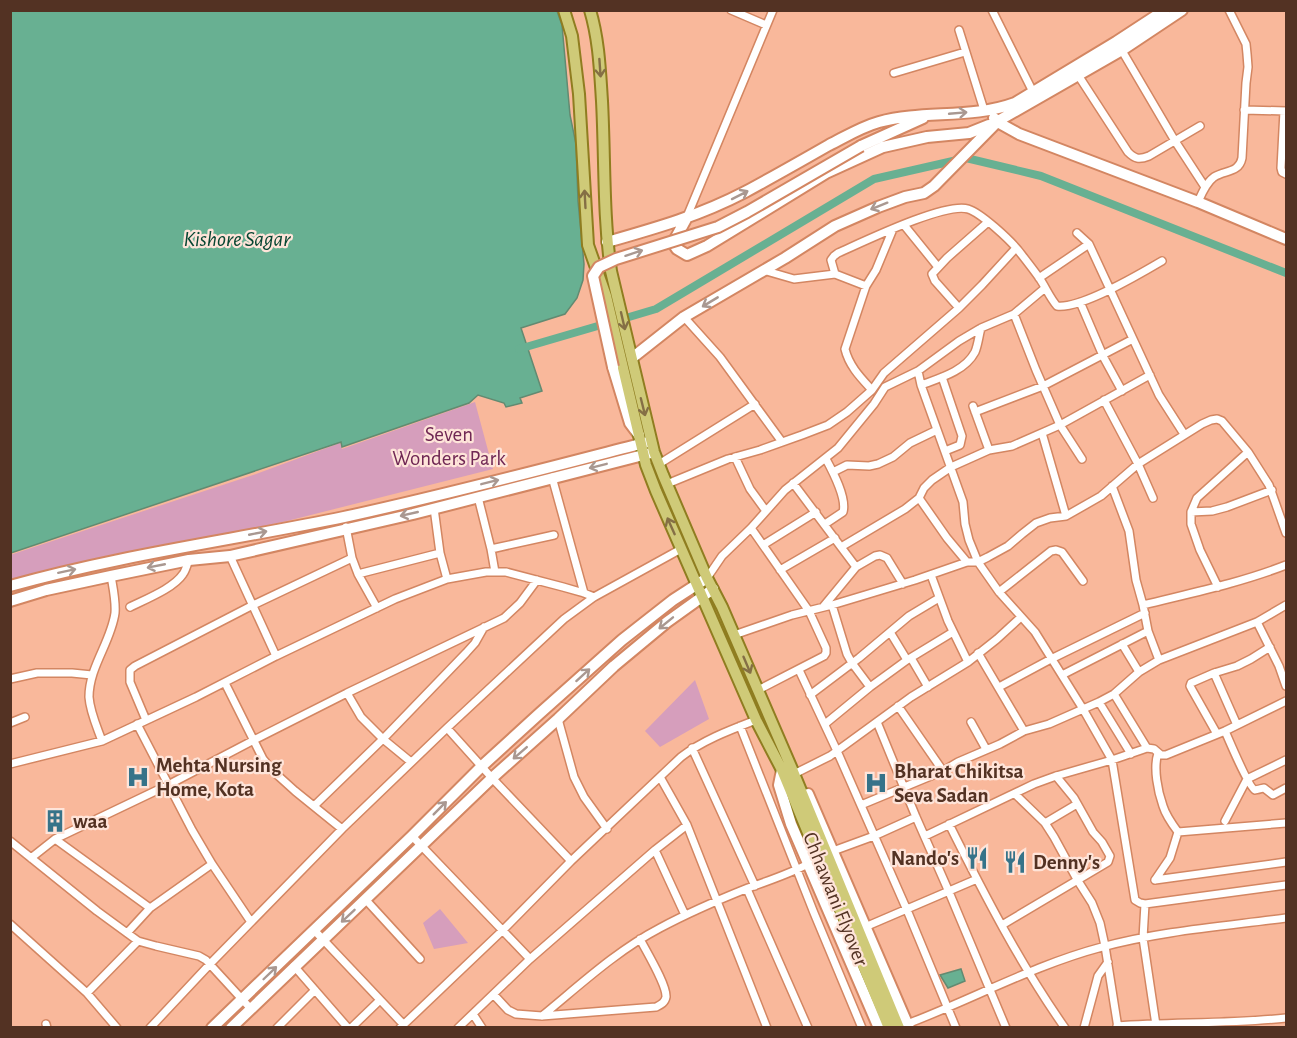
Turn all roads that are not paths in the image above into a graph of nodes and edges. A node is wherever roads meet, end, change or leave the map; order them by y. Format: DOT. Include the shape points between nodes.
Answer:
graph roads {
  1 [pos="564,10"];
  2 [pos="590,10"];
  3 [pos="731,10"];
  4 [pos="773,10"];
  5 [pos="992,10"];
  6 [pos="1165,10"];
  7 [pos="1182,10"];
  8 [pos="1229,10"];
  9 [pos="766,25"];
  10 [pos="959,30"];
  11 [pos="1119,46"];
  12 [pos="965,52"];
  13 [pos="894,73"];
  14 [pos="1078,75"];
  15 [pos="1033,92"];
  16 [pos="984,110"];
  17 [pos="1244,110"];
  18 [pos="1285,111"];
  19 [pos="929,115"];
  20 [pos="998,121"];
  21 [pos="1200,126"];
  22 [pos="1175,141"];
  23 [pos="1284,149"];
  24 [pos="1287,174"];
  25 [pos="1205,188"];
  26 [pos="1198,202"];
  27 [pos="686,219"];
  28 [pos="988,222"];
  29 [pos="904,225"];
  30 [pos="893,229"];
  31 [pos="1077,233"];
  32 [pos="1287,239"];
  33 [pos="607,242"];
  34 [pos="1089,244"];
  35 [pos="1016,248"];
  36 [pos="1162,261"];
  37 [pos="938,267"];
  38 [pos="763,270"];
  39 [pos="835,274"];
  40 [pos="1039,278"];
  41 [pos="866,286"];
  42 [pos="1045,288"];
  43 [pos="1110,289"];
  44 [pos="611,294"];
  45 [pos="1080,302"];
  46 [pos="960,308"];
  47 [pos="1014,314"];
  48 [pos="684,317"];
  49 [pos="981,328"];
  50 [pos="1133,339"];
  51 [pos="627,354"];
  52 [pos="1103,356"];
  53 [pos="918,371"];
  54 [pos="1150,375"];
  55 [pos="942,377"];
  56 [pos="878,380"];
  57 [pos="921,385"];
  58 [pos="1043,386"];
  59 [pos="885,387"];
  60 [pos="872,390"];
  61 [pos="1122,391"];
  62 [pos="1104,400"];
  63 [pos="755,404"];
  64 [pos="1060,425"];
  65 [pos="937,429"];
  66 [pos="1042,433"];
  67 [pos="1184,434"];
  68 [pos="782,442"];
  69 [pos="646,445"];
  70 [pos="989,450"];
  71 [pos="945,451"];
  72 [pos="1248,452"];
  73 [pos="735,457"];
  74 [pos="826,459"];
  75 [pos="1082,459"];
  76 [pos="659,464"];
  77 [pos="1138,464"];
  78 [pos="951,467"];
  79 [pos="833,472"];
  80 [pos="550,473"];
  81 [pos="793,483"];
  82 [pos="667,484"];
  83 [pos="1112,486"];
  84 [pos="1272,490"];
  85 [pos="478,497"];
  86 [pos="920,498"];
  87 [pos="1153,498"];
  88 [pos="434,508"];
  89 [pos="766,511"];
  90 [pos="816,512"];
  91 [pos="1191,512"];
  92 [pos="1066,516"];
  93 [pos="343,517"];
  94 [pos="825,524"];
  95 [pos="752,528"];
  96 [pos="346,529"];
  97 [pos="1287,533"];
  98 [pos="554,535"];
  99 [pos="835,538"];
  100 [pos="763,545"];
  101 [pos="841,547"];
  102 [pos="491,549"];
  103 [pos="681,549"];
  104 [pos="440,553"];
  105 [pos="230,555"];
  106 [pos="352,558"];
  107 [pos="189,560"];
  108 [pos="967,562"];
  109 [pos="978,562"];
  110 [pos="1287,565"];
  111 [pos="856,567"];
  112 [pos="780,570"];
  113 [pos="495,572"];
  114 [pos="358,574"];
  115 [pos="931,575"];
  116 [pos="111,576"];
  117 [pos="707,578"];
  118 [pos="447,579"];
  119 [pos="537,580"];
  120 [pos="1083,581"];
  121 [pos="697,584"];
  122 [pos="903,584"];
  123 [pos="10,586"];
  124 [pos="1218,587"];
  125 [pos="713,589"];
  126 [pos="999,592"];
  127 [pos="584,593"];
  128 [pos="702,596"];
  129 [pos="594,597"];
  130 [pos="939,598"];
  131 [pos="10,601"];
  132 [pos="1287,604"];
  133 [pos="253,605"];
  134 [pos="832,605"];
  135 [pos="130,607"];
  136 [pos="823,607"];
  137 [pos="377,608"];
  138 [pos="1144,609"];
  139 [pos="809,611"];
  140 [pos="1021,617"];
  141 [pos="1257,622"];
  142 [pos="484,627"];
  143 [pos="1148,631"];
  144 [pos="890,632"];
  145 [pos="953,632"];
  146 [pos="734,635"];
  147 [pos="1122,644"];
  148 [pos="1270,647"];
  149 [pos="978,653"];
  150 [pos="276,656"];
  151 [pos="1051,658"];
  152 [pos="909,659"];
  153 [pos="1159,660"];
  154 [pos="968,662"];
  155 [pos="852,663"];
  156 [pos="799,670"];
  157 [pos="1139,672"];
  158 [pos="1214,673"];
  159 [pos="92,675"];
  160 [pos="1062,675"];
  161 [pos="10,679"];
  162 [pos="225,683"];
  163 [pos="1287,686"];
  164 [pos="870,687"];
  165 [pos="928,687"];
  166 [pos="999,687"];
  167 [pos="758,690"];
  168 [pos="347,693"];
  169 [pos="1114,694"];
  170 [pos="810,695"];
  171 [pos="1287,701"];
  172 [pos="1099,702"];
  173 [pos="898,706"];
  174 [pos="1083,709"];
  175 [pos="10,712"];
  176 [pos="25,717"];
  177 [pos="558,719"];
  178 [pos="146,720"];
  179 [pos="756,720"];
  180 [pos="12,722"];
  181 [pos="877,722"];
  182 [pos="970,722"];
  183 [pos="137,724"];
  184 [pos="825,724"];
  185 [pos="1237,725"];
  186 [pos="740,726"];
  187 [pos="447,728"];
  188 [pos="1024,731"];
  189 [pos="1225,731"];
  190 [pos="1217,734"];
  191 [pos="383,739"];
  192 [pos="254,740"];
  193 [pos="102,741"];
  194 [pos="692,748"];
  195 [pos="1147,748"];
  196 [pos="986,749"];
  197 [pos="837,751"];
  198 [pos="1158,753"];
  199 [pos="1131,754"];
  200 [pos="1112,760"];
  201 [pos="1287,760"];
  202 [pos="411,762"];
  203 [pos="10,764"];
  204 [pos="482,766"];
  205 [pos="782,770"];
  206 [pos="943,771"];
  207 [pos="795,776"];
  208 [pos="1056,776"];
  209 [pos="660,777"];
  210 [pos="492,778"];
  211 [pos="1246,779"];
  212 [pos="168,785"];
  213 [pos="904,788"];
  214 [pos="1287,788"];
  215 [pos="1015,794"];
  216 [pos="797,795"];
  217 [pos="1077,804"];
  218 [pos="314,806"];
  219 [pos="861,806"];
  220 [pos="916,817"];
  221 [pos="1225,821"];
  222 [pos="1045,823"];
  223 [pos="1287,823"];
  224 [pos="949,824"];
  225 [pos="687,825"];
  226 [pos="342,829"];
  227 [pos="607,829"];
  228 [pos="1178,832"];
  229 [pos="412,836"];
  230 [pos="874,836"];
  231 [pos="925,836"];
  232 [pos="55,840"];
  233 [pos="10,841"];
  234 [pos="421,845"];
  235 [pos="655,850"];
  236 [pos="833,851"];
  237 [pos="31,858"];
  238 [pos="571,861"];
  239 [pos="1287,862"];
  240 [pos="212,864"];
  241 [pos="808,864"];
  242 [pos="796,870"];
  243 [pos="976,879"];
  244 [pos="1078,881"];
  245 [pos="1287,885"];
  246 [pos="755,886"];
  247 [pos="747,889"];
  248 [pos="950,892"];
  249 [pos="366,900"];
  250 [pos="718,901"];
  251 [pos="1145,904"];
  252 [pos="150,908"];
  253 [pos="907,910"];
  254 [pos="685,915"];
  255 [pos="1287,918"];
  256 [pos="251,922"];
  257 [pos="10,924"];
  258 [pos="1002,925"];
  259 [pos="865,927"];
  260 [pos="314,930"];
  261 [pos="503,930"];
  262 [pos="127,933"];
  263 [pos="1143,938"];
  264 [pos="323,939"];
  265 [pos="640,939"];
  266 [pos="138,940"];
  267 [pos="1105,946"];
  268 [pos="420,959"];
  269 [pos="530,959"];
  270 [pos="1108,962"];
  271 [pos="210,963"];
  272 [pos="294,966"];
  273 [pos="1029,972"];
  274 [pos="990,988"];
  275 [pos="315,990"];
  276 [pos="87,993"];
  277 [pos="494,995"];
  278 [pos="243,999"];
  279 [pos="380,1000"];
  280 [pos="948,1008"];
  281 [pos="251,1009"];
  282 [pos="473,1014"];
  283 [pos="542,1016"];
  284 [pos="1287,1018"];
  285 [pos="1156,1025"];
  286 [pos="401,1026"];
  287 [pos="858,1026"];
  288 [pos="905,1026"];
  289 [pos="1117,1027"];
  290 [pos="117,1028"];
  291 [pos="150,1028"];
  292 [pos="212,1028"];
  293 [pos="231,1028"];
  294 [pos="276,1028"];
  295 [pos="349,1028"];
  296 [pos="458,1028"];
  297 [pos="482,1028"];
  298 [pos="767,1028"];
  299 [pos="808,1028"];
  300 [pos="879,1028"];
  301 [pos="889,1028"];
  302 [pos="956,1028"];
  303 [pos="1006,1028"];
  304 [pos="1065,1028"];
  305 [pos="1084,1028"];
  44 -- 1 [label="main road, one-way" via="588,245 579,94 572,36"];
  2 -- 33 [label="main road, one-way" via="599,56"];
  3 -- 9 [label="street"];
  4 -- 9 [label="street"];
  5 -- 15 [label="street"];
  6 -- 11 [label="street"];
  7 -- 11 [label="street"];
  8 -- 17 [label="street" via="1246,44"];
  9 -- 27 [label="street"];
  10 -- 12 [label="street"];
  11 -- 14 [label="street"];
  11 -- 15 [label="street"];
  11 -- 22 [label="street"];
  12 -- 13 [label="street"];
  12 -- 16 [label="street"];
  14 -- 20 [label="street"];
  14 -- 22 [label="street" via="1134,158 1141,160"];
  15 -- 16 [label="street" via="1005,107"];
  19 -- 16 [label="street, one-way"];
  16 -- 20 [label="street"];
  17 -- 18 [label="street"];
  17 -- 25 [label="street" via="1241,163 1212,178"];
  18 -- 23 [label="street"];
  27 -- 19 [label="street, one-way" via="745,192 852,133 878,122"];
  69 -- 19 [label="street, one-way, bridge" via="630,423 614,367 593,276 599,267 718,227 861,146"];
  20 -- 26 [label="street" via="1019,134"];
  20 -- 27 [label="street" via="969,133 883,147 836,168 687,255 673,243"];
  20 -- 38 [label="street, one-way" via="924,193 835,226"];
  21 -- 22 [label="street"];
  22 -- 25 [label="street"];
  23 -- 24 [label="street" via="1281,168"];
  25 -- 26 [label="street"];
  26 -- 32 [label="street"];
  27 -- 33 [label="street"];
  28 -- 29 [label="street" via="961,208"];
  28 -- 35 [label="street"];
  28 -- 37 [label="street"];
  29 -- 30 [label="street"];
  29 -- 37 [label="street"];
  30 -- 39 [label="street" via="838,252 831,260"];
  30 -- 41 [label="street"];
  31 -- 34 [label="street"];
  33 -- 44 [label="main road"];
  34 -- 40 [label="street"];
  34 -- 43 [label="street"];
  35 -- 40 [label="street"];
  35 -- 46 [label="street"];
  36 -- 43 [label="street"];
  37 -- 46 [label="street" via="933,277"];
  38 -- 39 [label="street" via="794,279"];
  38 -- 48 [label="street, one-way"];
  39 -- 41 [label="street"];
  40 -- 42 [label="street"];
  41 -- 60 [label="street" via="845,349 847,359"];
  42 -- 45 [label="street" via="1057,306"];
  42 -- 47 [label="street"];
  43 -- 45 [label="street"];
  43 -- 50 [label="street"];
  44 -- 51 [label="main road"];
  45 -- 52 [label="street"];
  46 -- 56 [label="street"];
  47 -- 49 [label="street"];
  47 -- 58 [label="street"];
  48 -- 51 [label="street"];
  48 -- 63 [label="street"];
  49 -- 53 [label="street"];
  49 -- 55 [label="street" via="975,352 966,363"];
  50 -- 52 [label="street"];
  50 -- 54 [label="street"];
  51 -- 69 [label="main road"];
  52 -- 58 [label="street"];
  52 -- 61 [label="street"];
  53 -- 57 [label="street"];
  53 -- 59 [label="street"];
  54 -- 61 [label="street"];
  54 -- 67 [label="street"];
  55 -- 57 [label="street"];
  55 -- 71 [label="street" via="962,436 960,445"];
  56 -- 59 [label="street"];
  56 -- 60 [label="street"];
  57 -- 65 [label="street"];
  58 -- 64 [label="street"];
  58 -- 70 [label="street" via="974,409"];
  59 -- 74 [label="street" via="849,436"];
  60 -- 68 [label="street" via="828,425"];
  61 -- 62 [label="street"];
  62 -- 64 [label="street"];
  62 -- 77 [label="street"];
  63 -- 68 [label="street"];
  63 -- 76 [label="street"];
  64 -- 66 [label="street"];
  64 -- 75 [label="street"];
  65 -- 71 [label="street"];
  65 -- 79 [label="street" via="878,464 847,465"];
  66 -- 70 [label="street" via="1012,446"];
  66 -- 92 [label="street"];
  67 -- 72 [label="street" via="1217,419"];
  67 -- 77 [label="street"];
  68 -- 73 [label="street"];
  69 -- 76 [label="main road, Chhawani Flyover"];
  69 -- 80 [label="street"];
  103 -- 69 [label="main road, Chhawani Flyover, one-way" via="656,491"];
  70 -- 78 [label="street"];
  71 -- 78 [label="street"];
  72 -- 84 [label="street"];
  72 -- 91 [label="street" via="1197,498"];
  73 -- 82 [label="street"];
  73 -- 89 [label="street"];
  74 -- 79 [label="street"];
  74 -- 81 [label="street"];
  76 -- 82 [label="main road, Chhawani Flyover"];
  77 -- 83 [label="street"];
  77 -- 87 [label="street"];
  78 -- 86 [label="street" via="924,488"];
  78 -- 109 [label="street"];
  79 -- 94 [label="street" via="844,508 843,513"];
  80 -- 85 [label="street"];
  93 -- 80 [label="street, one-way"];
  80 -- 127 [label="street"];
  81 -- 89 [label="street"];
  81 -- 90 [label="street"];
  82 -- 117 [label="main road, Chhawani Flyover"];
  83 -- 92 [label="street"];
  83 -- 138 [label="street" via="1129,531"];
  84 -- 91 [label="street" via="1227,507"];
  84 -- 97 [label="street"];
  85 -- 88 [label="street"];
  85 -- 102 [label="street"];
  86 -- 101 [label="street"];
  86 -- 108 [label="street"];
  88 -- 96 [label="street, one-way"];
  88 -- 104 [label="street"];
  89 -- 95 [label="street"];
  90 -- 94 [label="street"];
  90 -- 100 [label="street"];
  91 -- 124 [label="street" via="1200,550"];
  92 -- 109 [label="street" via="1036,523 1008,546"];
  93 -- 96 [label="street"];
  123 -- 93 [label="street, one-way"];
  94 -- 99 [label="street"];
  95 -- 100 [label="street"];
  95 -- 117 [label="street" via="722,556"];
  96 -- 105 [label="street"];
  96 -- 106 [label="street"];
  98 -- 102 [label="street"];
  99 -- 101 [label="street"];
  99 -- 112 [label="street"];
  100 -- 112 [label="street"];
  101 -- 111 [label="street"];
  102 -- 113 [label="street"];
  103 -- 121 [label="main road, Chhawani Flyover"];
  103 -- 129 [label="street"];
  104 -- 114 [label="street"];
  104 -- 118 [label="street"];
  105 -- 107 [label="street"];
  105 -- 133 [label="street"];
  106 -- 114 [label="street"];
  106 -- 133 [label="street"];
  107 -- 116 [label="street, one-way"];
  107 -- 135 [label="street" via="177,580"];
  108 -- 109 [label="street"];
  108 -- 115 [label="street"];
  109 -- 126 [label="street"];
  110 -- 124 [label="street"];
  111 -- 122 [label="street" via="880,555 887,558"];
  111 -- 136 [label="street"];
  112 -- 139 [label="street"];
  113 -- 118 [label="street"];
  113 -- 119 [label="street"];
  114 -- 137 [label="street"];
  115 -- 122 [label="street"];
  115 -- 130 [label="street"];
  116 -- 131 [label="street"];
  116 -- 159 [label="street" via="114,615"];
  117 -- 121 [label="street"];
  117 -- 125 [label="main road, Chhawani Flyover"];
  118 -- 137 [label="street"];
  119 -- 127 [label="street"];
  119 -- 142 [label="street" via="511,612"];
  120 -- 126 [label="street" via="1062,552 1056,550"];
  121 -- 128 [label="main road, Chhawani Flyover"];
  204 -- 121 [label="street, one-way" via="622,640"];
  122 -- 134 [label="street"];
  124 -- 138 [label="street"];
  125 -- 128 [label="street"];
  125 -- 146 [label="main road, Chhawani Flyover"];
  126 -- 140 [label="street"];
  127 -- 129 [label="street"];
  128 -- 177 [label="street, one-way" via="614,666"];
  128 -- 179 [label="main road, Chhawani Flyover"];
  129 -- 187 [label="street" via="564,619"];
  130 -- 144 [label="street"];
  130 -- 145 [label="street"];
  132 -- 141 [label="street"];
  133 -- 150 [label="street"];
  133 -- 178 [label="street" via="130,670 130,682"];
  134 -- 136 [label="street"];
  134 -- 155 [label="street"];
  136 -- 139 [label="street"];
  137 -- 150 [label="street"];
  138 -- 143 [label="street"];
  138 -- 151 [label="street"];
  139 -- 146 [label="street"];
  139 -- 156 [label="street" via="826,653"];
  140 -- 149 [label="street"];
  140 -- 151 [label="street"];
  141 -- 148 [label="street"];
  141 -- 153 [label="street"];
  142 -- 168 [label="street"];
  142 -- 191 [label="street" via="475,643"];
  143 -- 147 [label="street"];
  143 -- 153 [label="street"];
  144 -- 152 [label="street"];
  144 -- 155 [label="street"];
  145 -- 152 [label="street"];
  145 -- 154 [label="street"];
  146 -- 167 [label="main road, Chhawani Flyover, one-way"];
  147 -- 157 [label="street"];
  147 -- 160 [label="street"];
  148 -- 158 [label="street" via="1237,666"];
  148 -- 163 [label="street"];
  149 -- 154 [label="street"];
  149 -- 166 [label="street"];
  150 -- 162 [label="street"];
  151 -- 160 [label="street"];
  151 -- 166 [label="street"];
  152 -- 164 [label="street"];
  152 -- 165 [label="street"];
  153 -- 157 [label="street"];
  154 -- 165 [label="street"];
  155 -- 164 [label="street"];
  155 -- 170 [label="street"];
  156 -- 167 [label="street"];
  156 -- 170 [label="street"];
  157 -- 169 [label="street"];
  158 -- 185 [label="street"];
  158 -- 190 [label="street" via="1190,686"];
  159 -- 161 [label="street" via="37,673"];
  159 -- 193 [label="street" via="89,695"];
  160 -- 174 [label="street"];
  162 -- 178 [label="street"];
  162 -- 192 [label="street"];
  164 -- 184 [label="street"];
  165 -- 173 [label="street"];
  166 -- 188 [label="street"];
  167 -- 207 [label="main road, Chhawani Flyover"];
  168 -- 191 [label="street" via="361,717"];
  168 -- 192 [label="street"];
  169 -- 172 [label="street"];
  169 -- 195 [label="street"];
  170 -- 184 [label="street"];
  171 -- 185 [label="street"];
  172 -- 174 [label="street"];
  172 -- 199 [label="street"];
  173 -- 181 [label="street"];
  173 -- 206 [label="street"];
  174 -- 188 [label="street"];
  174 -- 200 [label="street"];
  175 -- 180 [label="street"];
  176 -- 180 [label="street"];
  177 -- 210 [label="street, one-way"];
  177 -- 227 [label="street" via="574,777"];
  178 -- 183 [label="street"];
  179 -- 186 [label="street"];
  179 -- 205 [label="main road, Chhawani Flyover"];
  181 -- 197 [label="street"];
  181 -- 213 [label="street"];
  182 -- 196 [label="street"];
  183 -- 193 [label="street"];
  183 -- 212 [label="street"];
  184 -- 197 [label="street"];
  185 -- 189 [label="street"];
  186 -- 194 [label="street"];
  186 -- 242 [label="street"];
  187 -- 202 [label="street"];
  187 -- 204 [label="street"];
  188 -- 196 [label="street"];
  189 -- 190 [label="street"];
  189 -- 211 [label="street"];
  190 -- 198 [label="street" via="1166,755"];
  191 -- 202 [label="street"];
  191 -- 218 [label="street"];
  192 -- 212 [label="street"];
  192 -- 218 [label="street" via="274,772"];
  193 -- 203 [label="street"];
  194 -- 209 [label="street"];
  194 -- 246 [label="street"];
  195 -- 198 [label="street"];
  195 -- 199 [label="street"];
  196 -- 206 [label="street"];
  197 -- 207 [label="street"];
  197 -- 219 [label="street"];
  198 -- 228 [label="street" via="1155,766 1163,806"];
  199 -- 200 [label="street"];
  200 -- 208 [label="street"];
  200 -- 251 [label="street" via="1135,900"];
  201 -- 211 [label="street"];
  202 -- 226 [label="street"];
  204 -- 210 [label="street"];
  229 -- 204 [label="street, one-way"];
  205 -- 216 [label="main road, Chhawani Flyover"];
  205 -- 241 [label="street" via="778,785"];
  206 -- 213 [label="street"];
  207 -- 216 [label="main road, Chhawani Flyover"];
  207 -- 236 [label="street" via="805,788"];
  208 -- 215 [label="street"];
  208 -- 217 [label="street"];
  209 -- 225 [label="street"];
  209 -- 227 [label="street"];
  210 -- 234 [label="street"];
  210 -- 238 [label="street"];
  211 -- 214 [label="street" via="1254,789 1267,789 1274,795"];
  211 -- 221 [label="street"];
  212 -- 232 [label="street"];
  212 -- 240 [label="street"];
  213 -- 219 [label="street"];
  213 -- 220 [label="street"];
  215 -- 222 [label="street"];
  215 -- 224 [label="street"];
  216 -- 288 [label="main road, Chhawani Flyover"];
  216 -- 301 [label="main road, Chhawani Flyover"];
  217 -- 222 [label="street"];
  217 -- 244 [label="street" via="1110,856 1108,862"];
  218 -- 226 [label="street"];
  219 -- 230 [label="street"];
  220 -- 230 [label="street"];
  220 -- 231 [label="street"];
  222 -- 244 [label="street"];
  223 -- 228 [label="street"];
  224 -- 231 [label="street"];
  224 -- 243 [label="street"];
  225 -- 235 [label="street"];
  225 -- 250 [label="street"];
  226 -- 256 [label="street"];
  227 -- 238 [label="street"];
  228 -- 239 [label="street" via="1170,858 1155,880"];
  229 -- 234 [label="street"];
  229 -- 260 [label="street"];
  230 -- 236 [label="street"];
  230 -- 253 [label="street"];
  231 -- 248 [label="street"];
  232 -- 237 [label="street"];
  232 -- 252 [label="street"];
  233 -- 237 [label="street"];
  234 -- 249 [label="street"];
  234 -- 261 [label="street"];
  235 -- 254 [label="street"];
  235 -- 269 [label="street"];
  236 -- 259 [label="street"];
  237 -- 262 [label="street"];
  238 -- 261 [label="street"];
  240 -- 252 [label="street"];
  240 -- 256 [label="street"];
  241 -- 242 [label="street"];
  241 -- 300 [label="street"];
  242 -- 246 [label="street"];
  242 -- 287 [label="street"];
  243 -- 248 [label="street"];
  243 -- 258 [label="street"];
  244 -- 258 [label="street"];
  244 -- 267 [label="street" via="1092,903"];
  245 -- 251 [label="street"];
  246 -- 247 [label="street"];
  247 -- 250 [label="street"];
  247 -- 299 [label="street"];
  248 -- 253 [label="street"];
  248 -- 274 [label="street"];
  249 -- 264 [label="street, one-way"];
  249 -- 268 [label="street"];
  250 -- 254 [label="street"];
  250 -- 298 [label="street"];
  251 -- 263 [label="street"];
  252 -- 262 [label="street"];
  253 -- 259 [label="street"];
  253 -- 280 [label="street"];
  254 -- 265 [label="street"];
  255 -- 263 [label="street"];
  256 -- 271 [label="street"];
  257 -- 276 [label="street"];
  258 -- 273 [label="street"];
  259 -- 288 [label="street"];
  260 -- 264 [label="street"];
  278 -- 260 [label="street, one-way"];
  261 -- 269 [label="street"];
  261 -- 286 [label="street"];
  262 -- 266 [label="street"];
  263 -- 267 [label="street"];
  263 -- 285 [label="street"];
  264 -- 272 [label="street"];
  264 -- 279 [label="street"];
  265 -- 283 [label="street"];
  265 -- 283 [label="street" via="664,985 663,1003 656,1007"];
  266 -- 271 [label="street" via="199,956"];
  266 -- 276 [label="street"];
  267 -- 270 [label="street"];
  267 -- 273 [label="street"];
  269 -- 277 [label="street"];
  270 -- 289 [label="street"];
  270 -- 305 [label="street" via="1098,975"];
  271 -- 278 [label="street"];
  271 -- 291 [label="street"];
  272 -- 275 [label="street"];
  272 -- 281 [label="street"];
  273 -- 274 [label="street"];
  273 -- 304 [label="street"];
  274 -- 280 [label="street"];
  274 -- 303 [label="street"];
  275 -- 294 [label="street"];
  275 -- 295 [label="street"];
  276 -- 290 [label="street"];
  277 -- 282 [label="street"];
  277 -- 283 [label="street" via="516,1014"];
  278 -- 281 [label="street"];
  278 -- 292 [label="street"];
  279 -- 286 [label="street"];
  279 -- 295 [label="street"];
  280 -- 288 [label="street"];
  280 -- 302 [label="street"];
  281 -- 293 [label="street"];
  282 -- 296 [label="street"];
  282 -- 297 [label="street"];
  284 -- 285 [label="street"];
  285 -- 289 [label="street"];
}
